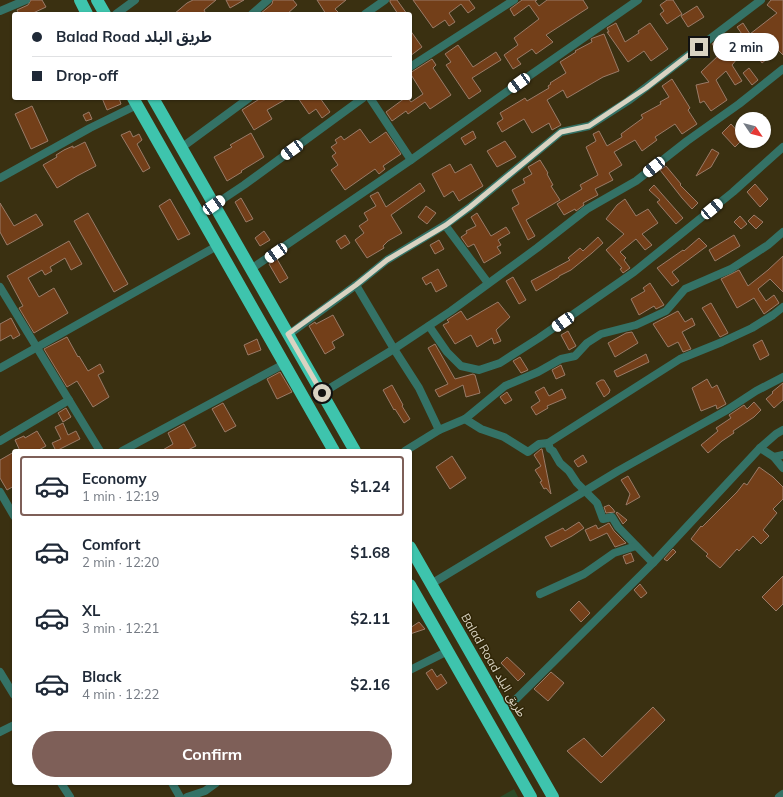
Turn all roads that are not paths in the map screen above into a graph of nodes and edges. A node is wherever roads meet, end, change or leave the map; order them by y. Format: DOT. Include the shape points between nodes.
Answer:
graph roads {
  1 [pos="26,0"];
  2 [pos="80,0"];
  3 [pos="98,0"];
  4 [pos="135,0"];
  5 [pos="268,0"];
  6 [pos="385,0"];
  7 [pos="514,0"];
  8 [pos="638,0"];
  9 [pos="761,0"];
  10 [pos="0,11"];
  11 [pos="87,12"];
  12 [pos="104,12"];
  13 [pos="119,12"];
  14 [pos="254,12"];
  15 [pos="368,12"];
  16 [pos="412,66"];
  17 [pos="783,69"];
  18 [pos="154,100"];
  19 [pos="246,100"];
  20 [pos="360,100"];
  21 [pos="371,100"];
  22 [pos="135,102"];
  23 [pos="783,147"];
  24 [pos="181,148"];
  25 [pos="411,160"];
  26 [pos="0,178"];
  27 [pos="214,205"];
  28 [pos="446,225"];
  29 [pos="783,232"];
  30 [pos="217,246"];
  31 [pos="251,270"];
  32 [pos="488,283"];
  33 [pos="356,285"];
  34 [pos="0,286"];
  35 [pos="783,307"];
  36 [pos="429,326"];
  37 [pos="288,334"];
  38 [pos="36,348"];
  39 [pos="394,349"];
  40 [pos="284,364"];
  41 [pos="0,368"];
  42 [pos="783,377"];
  43 [pos="322,393"];
  44 [pos="69,400"];
  45 [pos="465,419"];
  46 [pos="440,430"];
  47 [pos="783,430"];
  48 [pos="0,441"];
  49 [pos="548,443"];
  50 [pos="760,448"];
  51 [pos="99,449"];
  52 [pos="126,449"];
  53 [pos="333,449"];
  54 [pos="354,449"];
  55 [pos="408,449"];
  56 [pos="783,455"];
  57 [pos="774,457"];
  58 [pos="783,468"];
  59 [pos="586,491"];
  60 [pos="0,492"];
  61 [pos="12,513"];
  62 [pos="636,546"];
  63 [pos="412,551"];
  64 [pos="653,563"];
  65 [pos="431,584"];
  66 [pos="412,588"];
  67 [pos="540,594"];
  68 [pos="448,651"];
  69 [pos="412,669"];
  70 [pos="0,672"];
  71 [pos="12,692"];
  72 [pos="504,711"];
  73 [pos="12,726"];
  74 [pos="0,732"];
  75 [pos="62,785"];
  76 [pos="173,785"];
  77 [pos="213,785"];
  78 [pos="783,794"];
  79 [pos="70,797"];
  80 [pos="180,797"];
  81 [pos="187,797"];
  82 [pos="531,797"];
  83 [pos="553,797"];
  84 [pos="779,797"];
  1 -- 10 [label="street"];
  2 -- 11 [label="highway"];
  3 -- 12 [label="highway"];
  4 -- 13 [label="street"];
  5 -- 14 [label="street"];
  6 -- 15 [label="street"];
  7 -- 16 [label="street"];
  8 -- 25 [label="street"];
  9 -- 28 [label="street" via="628,102 589,126 561,132"];
  17 -- 32 [label="street" via="636,181 587,209"];
  18 -- 24 [label="highway"];
  19 -- 24 [label="street"];
  20 -- 27 [label="street"];
  21 -- 25 [label="street"];
  22 -- 26 [label="street"];
  22 -- 30 [label="highway"];
  23 -- 36 [label="street" via="634,272 500,363 479,370 460,366"];
  24 -- 27 [label="highway"];
  25 -- 31 [label="street"];
  27 -- 31 [label="highway"];
  28 -- 32 [label="street"];
  28 -- 33 [label="street" via="387,260"];
  29 -- 45 [label="street" via="731,269 685,289 666,311 636,325 601,334 587,342 575,356 561,359 505,386"];
  30 -- 38 [label="street"];
  30 -- 40 [label="highway"];
  31 -- 37 [label="highway"];
  32 -- 36 [label="street"];
  33 -- 37 [label="street"];
  33 -- 39 [label="street"];
  34 -- 38 [label="street"];
  35 -- 49 [label="street" via="752,328 680,359"];
  36 -- 39 [label="street"];
  37 -- 43 [label="highway"];
  38 -- 41 [label="street"];
  38 -- 44 [label="street"];
  39 -- 43 [label="street"];
  39 -- 46 [label="street" via="419,388"];
  40 -- 52 [label="street"];
  40 -- 53 [label="highway"];
  42 -- 59 [label="street"];
  43 -- 54 [label="highway"];
  44 -- 48 [label="street"];
  44 -- 51 [label="street"];
  45 -- 46 [label="street"];
  45 -- 49 [label="street" via="481,429 504,437 528,452 539,444"];
  46 -- 55 [label="street"];
  47 -- 50 [label="street"];
  49 -- 59 [label="street" via="560,463"];
  50 -- 57 [label="street"];
  50 -- 64 [label="street"];
  56 -- 57 [label="street"];
  57 -- 58 [label="street"];
  59 -- 62 [label="street" via="597,503 603,518 612,517 618,528"];
  59 -- 65 [label="street"];
  60 -- 61 [label="street"];
  62 -- 64 [label="street"];
  62 -- 67 [label="street" via="614,553 584,574"];
  63 -- 65 [label="highway, Balad Road طريق البلد"];
  64 -- 72 [label="street"];
  65 -- 72 [label="highway, Balad Road طريق البلد"];
  66 -- 68 [label="highway"];
  68 -- 69 [label="street"];
  68 -- 82 [label="highway"];
  70 -- 71 [label="street"];
  72 -- 83 [label="highway, Balad Road طريق البلد"];
  73 -- 74 [label="street"];
  75 -- 79 [label="street"];
  76 -- 80 [label="street"];
  77 -- 81 [label="street" via="205,791"];
  78 -- 84 [label="street"];
}
